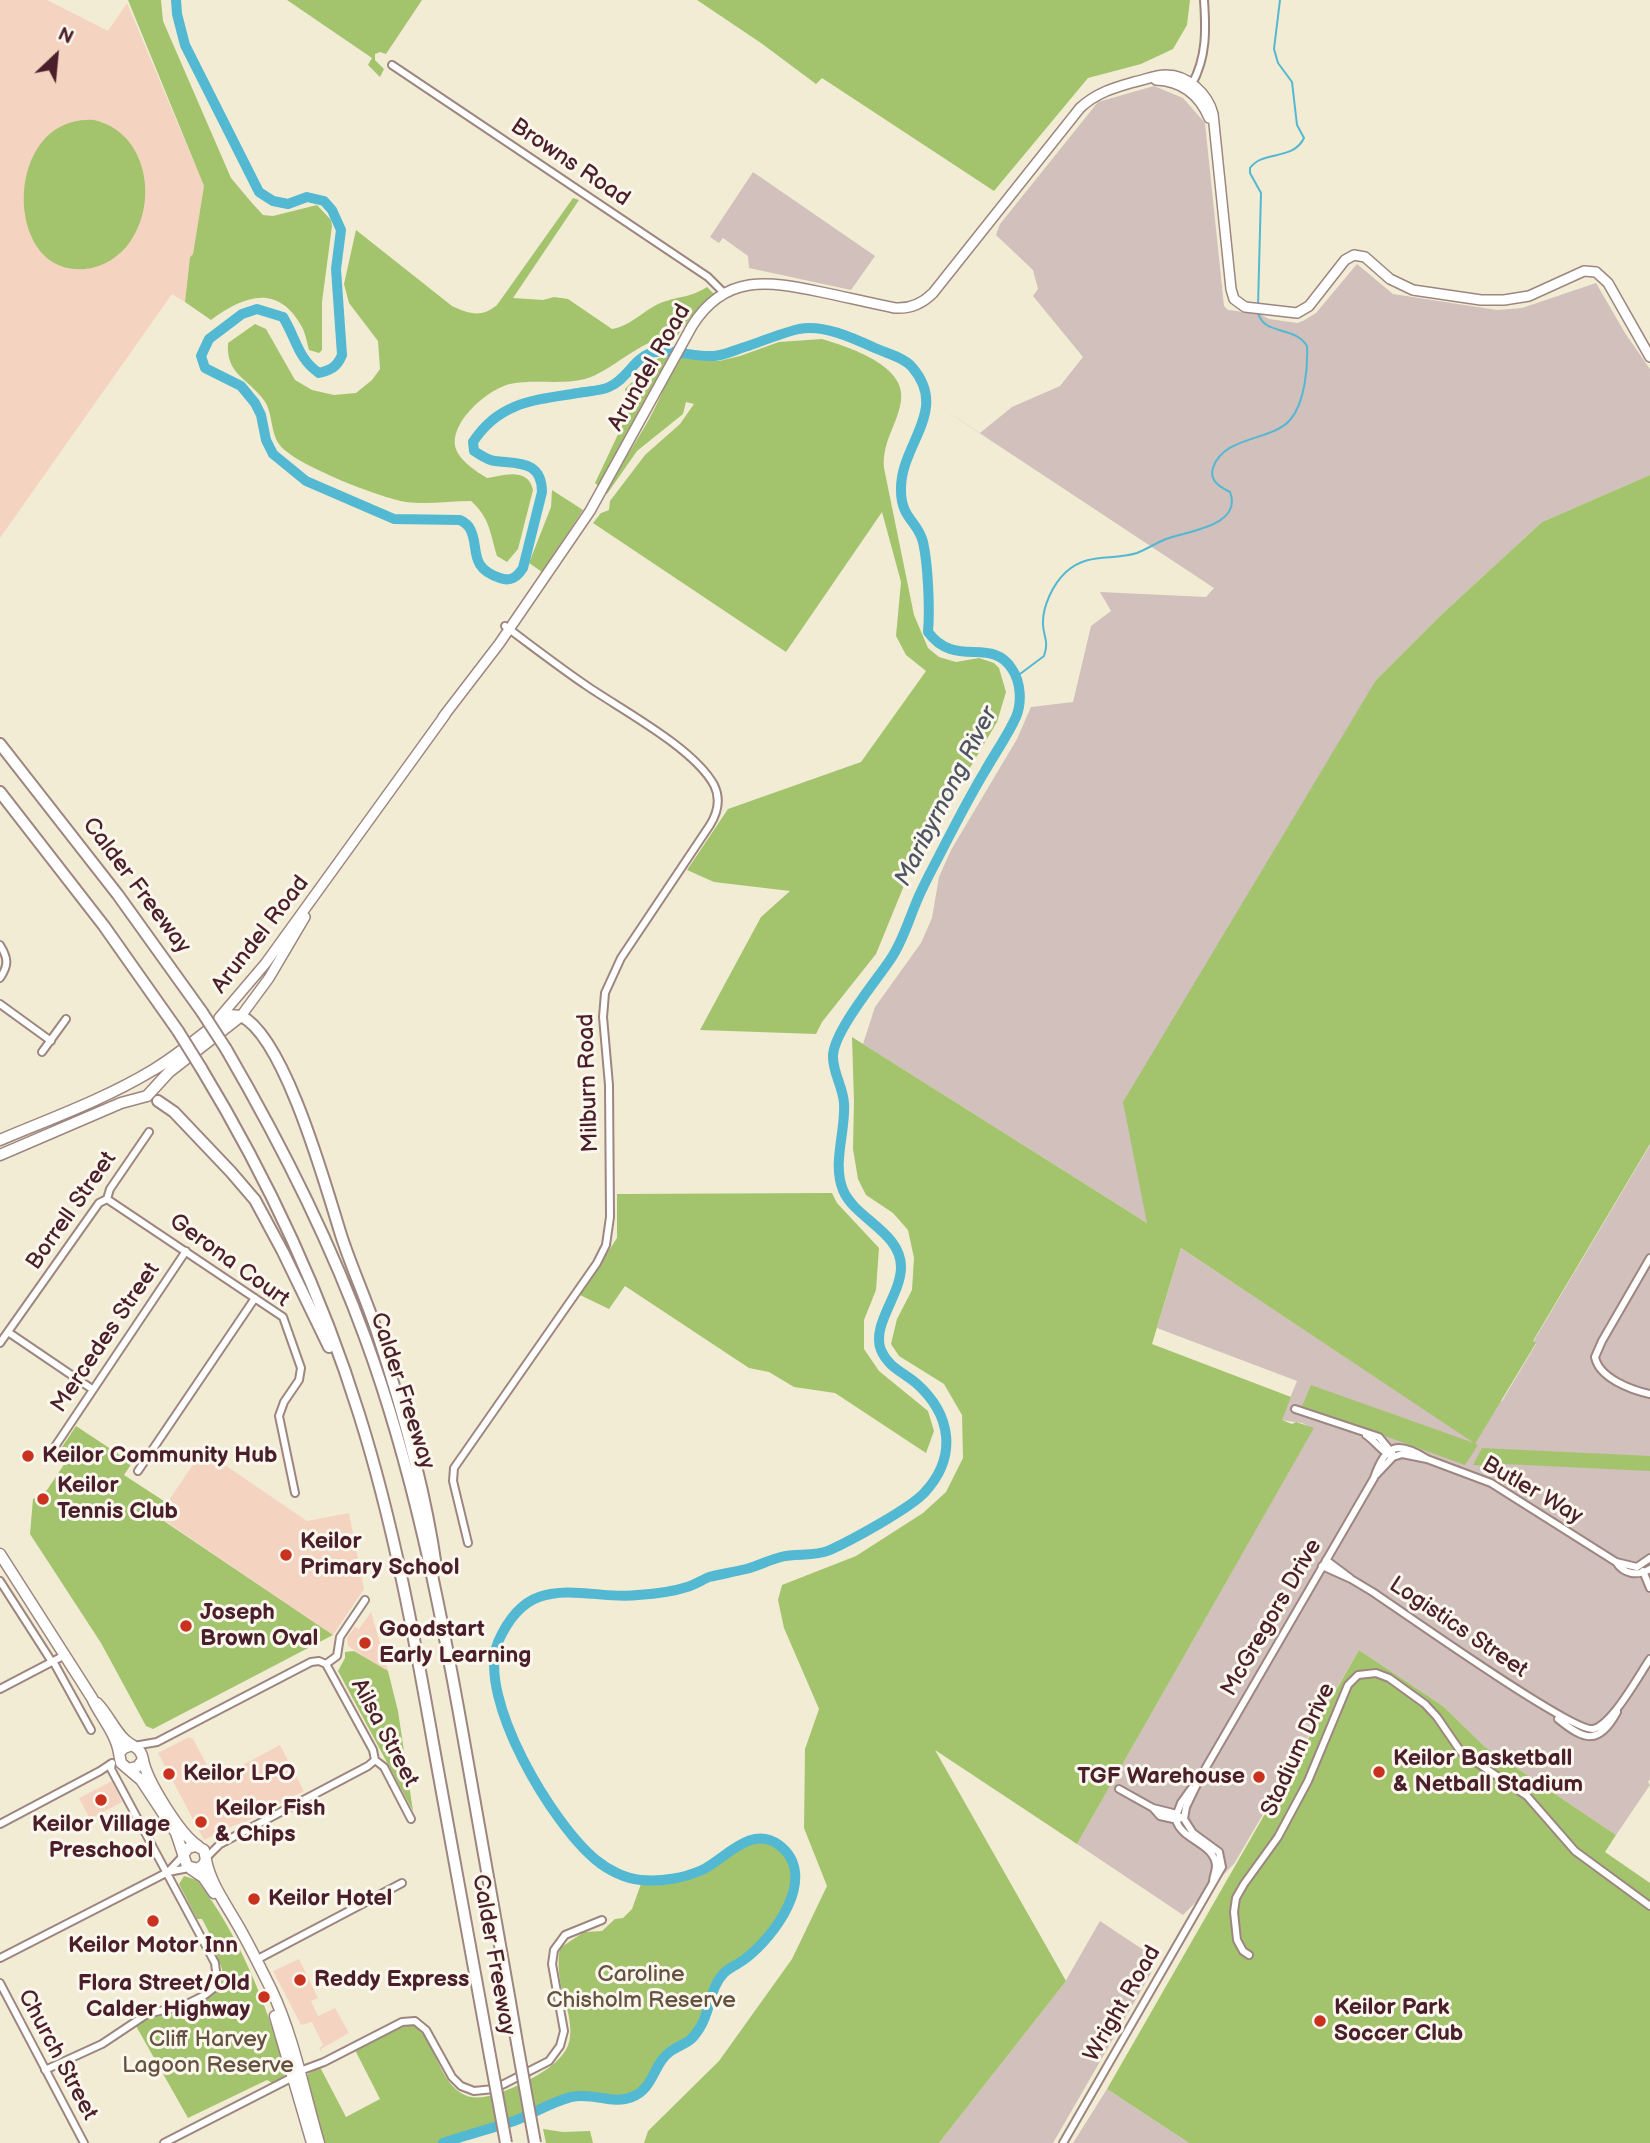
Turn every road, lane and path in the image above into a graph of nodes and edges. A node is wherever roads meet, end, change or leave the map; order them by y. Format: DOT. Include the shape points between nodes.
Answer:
graph roads {
  1 [pos="1204,0"];
  2 [pos="391,65"];
  3 [pos="1188,84"];
  4 [pos="725,294"];
  5 [pos="1650,357"];
  6 [pos="507,628"];
  7 [pos="0,744"];
  8 [pos="0,792"];
  9 [pos="328,879"];
  10 [pos="0,945"];
  11 [pos="0,978"];
  12 [pos="0,1004"];
  13 [pos="241,1016"];
  14 [pos="66,1019"];
  15 [pos="51,1041"];
  16 [pos="42,1052"];
  17 [pos="170,1059"];
  18 [pos="138,1078"];
  19 [pos="152,1099"];
  20 [pos="149,1132"];
  21 [pos="0,1140"];
  22 [pos="0,1155"];
  23 [pos="107,1199"];
  24 [pos="186,1251"];
  25 [pos="1650,1258"];
  26 [pos="256,1298"];
  27 [pos="8,1332"];
  28 [pos="0,1343"];
  29 [pos="92,1389"];
  30 [pos="1650,1394"];
  31 [pos="1295,1409"];
  32 [pos="359,1413"];
  33 [pos="56,1446"];
  34 [pos="1388,1451"];
  35 [pos="1393,1457"];
  36 [pos="1427,1459"];
  37 [pos="138,1471"];
  38 [pos="1374,1478"];
  39 [pos="295,1493"];
  40 [pos="468,1544"];
  41 [pos="0,1554"];
  42 [pos="1650,1558"];
  43 [pos="1324,1563"];
  44 [pos="1647,1569"];
  45 [pos="0,1581"];
  46 [pos="1650,1588"];
  47 [pos="365,1600"];
  48 [pos="444,1633"];
  49 [pos="65,1655"];
  50 [pos="1650,1659"];
  51 [pos="53,1661"];
  52 [pos="326,1664"];
  53 [pos="0,1689"];
  54 [pos="92,1698"];
  55 [pos="91,1730"];
  56 [pos="157,1742"];
  57 [pos="133,1745"];
  58 [pos="115,1760"];
  59 [pos="143,1760"];
  60 [pos="374,1760"];
  61 [pos="127,1769"];
  62 [pos="1200,1776"];
  63 [pos="1119,1789"];
  64 [pos="1176,1817"];
  65 [pos="411,1819"];
  66 [pos="1184,1819"];
  67 [pos="0,1824"];
  68 [pos="220,1844"];
  69 [pos="199,1847"];
  70 [pos="183,1855"];
  71 [pos="206,1859"];
  72 [pos="190,1868"];
  73 [pos="168,1872"];
  74 [pos="1213,1882"];
  75 [pos="402,1883"];
  76 [pos="224,1903"];
  77 [pos="1650,1906"];
  78 [pos="602,1920"];
  79 [pos="1249,1955"];
  80 [pos="0,1958"];
  81 [pos="256,1960"];
  82 [pos="0,1983"];
  83 [pos="45,2070"];
  84 [pos="296,2074"];
  85 [pos="84,2143"];
  86 [pos="164,2143"];
  87 [pos="312,2143"];
  88 [pos="319,2143"];
  89 [pos="506,2143"];
  90 [pos="535,2143"];
  91 [pos="1063,2143"];
  1 -- 3 [label="street" via="1205,45"];
  2 -- 4 [label="street, Browns Road" via="708,276"];
  3 -- 4 [label="street, Arundel Road" via="1165,75 1103,91 1080,108 933,293 918,305 894,308 775,283 746,285"];
  3 -- 5 [label="street" via="1213,129 1231,293 1239,304 1295,313 1305,310 1354,255 1365,257 1390,279 1413,290 1488,300 1529,296 1588,271 1596,272 1605,279"];
  4 -- 6 [label="street, Arundel Road" via="692,326 590,512"];
  6 -- 9 [label="street, Arundel Road"];
  6 -- 40 [label="street, Milburn Road" via="697,764 714,785 718,806 607,986 603,1017 609,1098 607,1238 597,1263 456,1464 453,1481"];
  7 -- 48 [label="highway, Calder Freeway, bridge" via="202,1012 290,1164 363,1332 408,1476"];
  8 -- 32 [label="highway, Calder Freeway, bridge" via="104,926 201,1068 292,1240"];
  9 -- 13 [label="street, Arundel Road" via="270,977"];
  9 -- 17 [label="street, Arundel Road" via="249,985"];
  10 -- 11 [label="street" via="7,965"];
  12 -- 15 [label="street"];
  13 -- 17 [label="main road" via="228,1015"];
  13 -- 19 [label="main road" via="170,1072"];
  13 -- 48 [label="highway" via="262,1036 299,1106 377,1334 422,1484"];
  14 -- 15 [label="street"];
  15 -- 16 [label="street"];
  17 -- 18 [label="main road"];
  18 -- 19 [label="main road" via="140,1088"];
  18 -- 21 [label="main road"];
  19 -- 22 [label="main road" via="121,1103"];
  19 -- 32 [label="highway" via="174,1112 259,1207"];
  20 -- 23 [label="street, Borrell Street"];
  23 -- 24 [label="street, Gerona Court"];
  23 -- 27 [label="street, Borrell Street" via="99,1203"];
  24 -- 26 [label="street, Gerona Court"];
  24 -- 29 [label="street, Mercedes Street"];
  25 -- 30 [label="street" via="1595,1357 1602,1371"];
  26 -- 37 [label="street"];
  26 -- 39 [label="street, Gerona Court" via="285,1320 301,1368 279,1416"];
  27 -- 28 [label="street, Borrell Street"];
  27 -- 29 [label="street"];
  29 -- 33 [label="street, Mercedes Street"];
  31 -- 34 [label="street, Butler Way" via="1382,1439"];
  32 -- 89 [label="highway, Calder Freeway, bridge" via="412,1629"];
  34 -- 35 [label="street, Butler Way"];
  34 -- 36 [label="street, Butler Way" via="1410,1449"];
  34 -- 38 [label="street, McGregors Drive"];
  35 -- 36 [label="street, Butler Way" via="1402,1454"];
  35 -- 38 [label="street, McGregors Drive"];
  36 -- 44 [label="street, Butler Way" via="1503,1489 1616,1562"];
  38 -- 43 [label="street, McGregors Drive"];
  41 -- 49 [label="main road"];
  42 -- 44 [label="street"];
  43 -- 50 [label="street, Logistics Street" via="1577,1726 1592,1729 1603,1723"];
  43 -- 62 [label="street, McGregors Drive"];
  44 -- 46 [label="street"];
  45 -- 51 [label="street"];
  47 -- 52 [label="street" via="340,1637 337,1656"];
  48 -- 90 [label="highway, Calder Freeway, bridge"];
  49 -- 51 [label="street"];
  49 -- 54 [label="main road"];
  51 -- 53 [label="street"];
  51 -- 55 [label="street"];
  52 -- 56 [label="street" via="311,1662"];
  52 -- 60 [label="street, Ailsa Street" via="373,1750"];
  54 -- 57 [label="main road"];
  54 -- 58 [label="main road" via="115,1737"];
  56 -- 57 [label="street"];
  56 -- 59 [label="street"];
  57 -- 58 [label="main road"];
  57 -- 59 [label="main road"];
  58 -- 61 [label="main road"];
  58 -- 67 [label="street"];
  58 -- 73 [label="street"];
  59 -- 61 [label="main road"];
  59 -- 69 [label="main road" via="148,1777 182,1831"];
  60 -- 65 [label="street, Ailsa Street" via="384,1767"];
  60 -- 68 [label="street"];
  61 -- 70 [label="main road" via="144,1784 180,1840"];
  62 -- 64 [label="street, McGregors Drive"];
  62 -- 66 [label="street, McGregors Drive"];
  63 -- 64 [label="street, Wright Road"];
  64 -- 66 [label="street, Wright Road"];
  64 -- 74 [label="street" via="1184,1834 1213,1856"];
  66 -- 74 [label="street, Wright Road" via="1221,1858 1221,1871"];
  68 -- 69 [label="street"];
  68 -- 71 [label="street"];
  69 -- 70 [label="main road" via="190,1846"];
  69 -- 71 [label="main road"];
  70 -- 72 [label="main road"];
  70 -- 73 [label="street"];
  71 -- 72 [label="main road" via="201,1868"];
  71 -- 76 [label="main road"];
  72 -- 73 [label="street"];
  72 -- 76 [label="main road"];
  73 -- 80 [label="street"];
  73 -- 83 [label="street" via="215,1963 217,1980 212,1990 186,2005 151,2012 102,2044"];
  74 -- 91 [label="street, Wright Road"];
  75 -- 81 [label="street"];
  76 -- 81 [label="main road"];
  77 -- 79 [label="street, Stadium Drive" via="1575,1851 1531,1800 1461,1752 1429,1707 1384,1676 1367,1672 1348,1685 1308,1781 1274,1843 1236,1898 1237,1940"];
  78 -- 84 [label="street" via="565,1935 554,1950 552,1964 564,2031 558,2051 498,2087 478,2092 457,2083 426,2029 411,2020"];
  81 -- 84 [label="main road"];
  82 -- 83 [label="street, Church Street"];
  83 -- 85 [label="street, Church Street"];
  84 -- 86 [label="street"];
  84 -- 87 [label="main road"];
  84 -- 88 [label="main road"];
}
